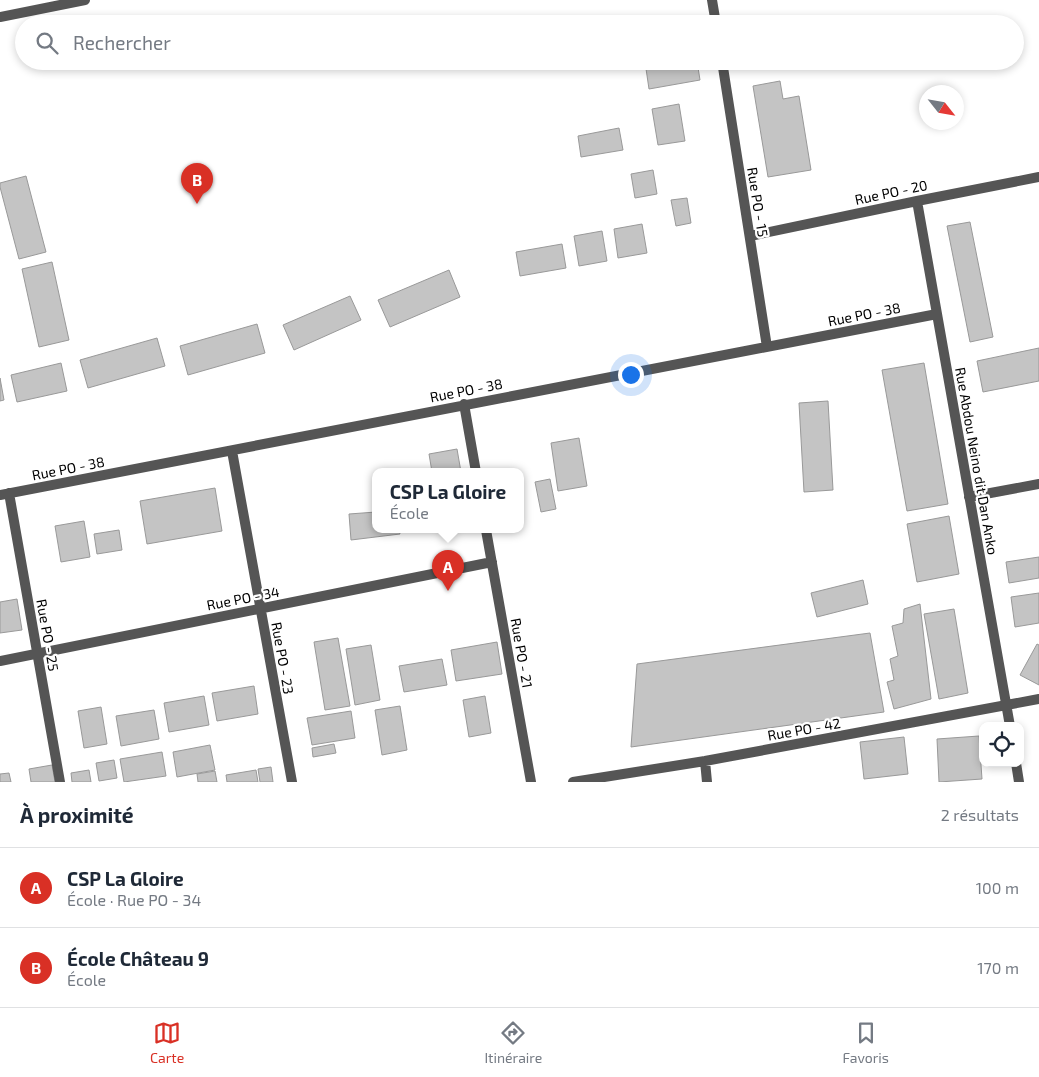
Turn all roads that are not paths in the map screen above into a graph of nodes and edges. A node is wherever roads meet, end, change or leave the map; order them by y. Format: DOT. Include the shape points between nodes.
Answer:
graph roads {
  1 [pos="85,0"];
  2 [pos="712,0"];
  3 [pos="714,15"];
  4 [pos="0,16"];
  5 [pos="723,70"];
  6 [pos="1039,177"];
  7 [pos="917,201"];
  8 [pos="750,236"];
  9 [pos="937,314"];
  10 [pos="767,347"];
  11 [pos="464,404"];
  12 [pos="232,451"];
  13 [pos="475,468"];
  14 [pos="1039,484"];
  15 [pos="4,494"];
  16 [pos="969,496"];
  17 [pos="487,533"];
  18 [pos="492,562"];
  19 [pos="260,609"];
  20 [pos="37,654"];
  21 [pos="0,661"];
  22 [pos="1039,700"];
  23 [pos="1006,705"];
  24 [pos="1009,722"];
  25 [pos="705,761"];
  26 [pos="1017,767"];
  27 [pos="60,782"];
  28 [pos="292,782"];
  29 [pos="531,782"];
  30 [pos="573,782"];
  31 [pos="707,782"];
  32 [pos="1019,782"];
  1 -- 4 [label="street"];
  2 -- 3 [label="street"];
  5 -- 8 [label="street, Rue PO - 15"];
  6 -- 7 [label="street, Rue PO - 20"];
  7 -- 8 [label="street, Rue PO - 20"];
  7 -- 9 [label="street, Rue Abdou Neino dit Dan Anko"];
  8 -- 10 [label="street, Rue PO - 15"];
  9 -- 10 [label="street, Rue PO - 38"];
  9 -- 16 [label="street, Rue Abdou Neino dit Dan Anko"];
  10 -- 11 [label="street, Rue PO - 38"];
  11 -- 12 [label="street, Rue PO - 38"];
  11 -- 13 [label="street"];
  12 -- 15 [label="street, Rue PO - 38"];
  12 -- 19 [label="street, Rue PO - 23"];
  14 -- 16 [label="street"];
  15 -- 20 [label="street, Rue PO - 25"];
  16 -- 23 [label="street, Rue Abdou Neino dit Dan Anko"];
  17 -- 18 [label="street, Rue PO - 21"];
  18 -- 19 [label="street, Rue PO - 34"];
  18 -- 29 [label="street, Rue PO - 21"];
  19 -- 20 [label="street, Rue PO - 34"];
  19 -- 28 [label="street, Rue PO - 23"];
  20 -- 21 [label="street, Rue PO - 34"];
  20 -- 27 [label="street, Rue PO - 25"];
  22 -- 23 [label="street, Rue PO - 42"];
  23 -- 24 [label="street, Rue Abdou Neino dit Dan Anko"];
  23 -- 25 [label="street, Rue PO - 42"];
  25 -- 30 [label="street, Rue PO - 42"];
  25 -- 31 [label="street"];
  26 -- 32 [label="street"];
}
